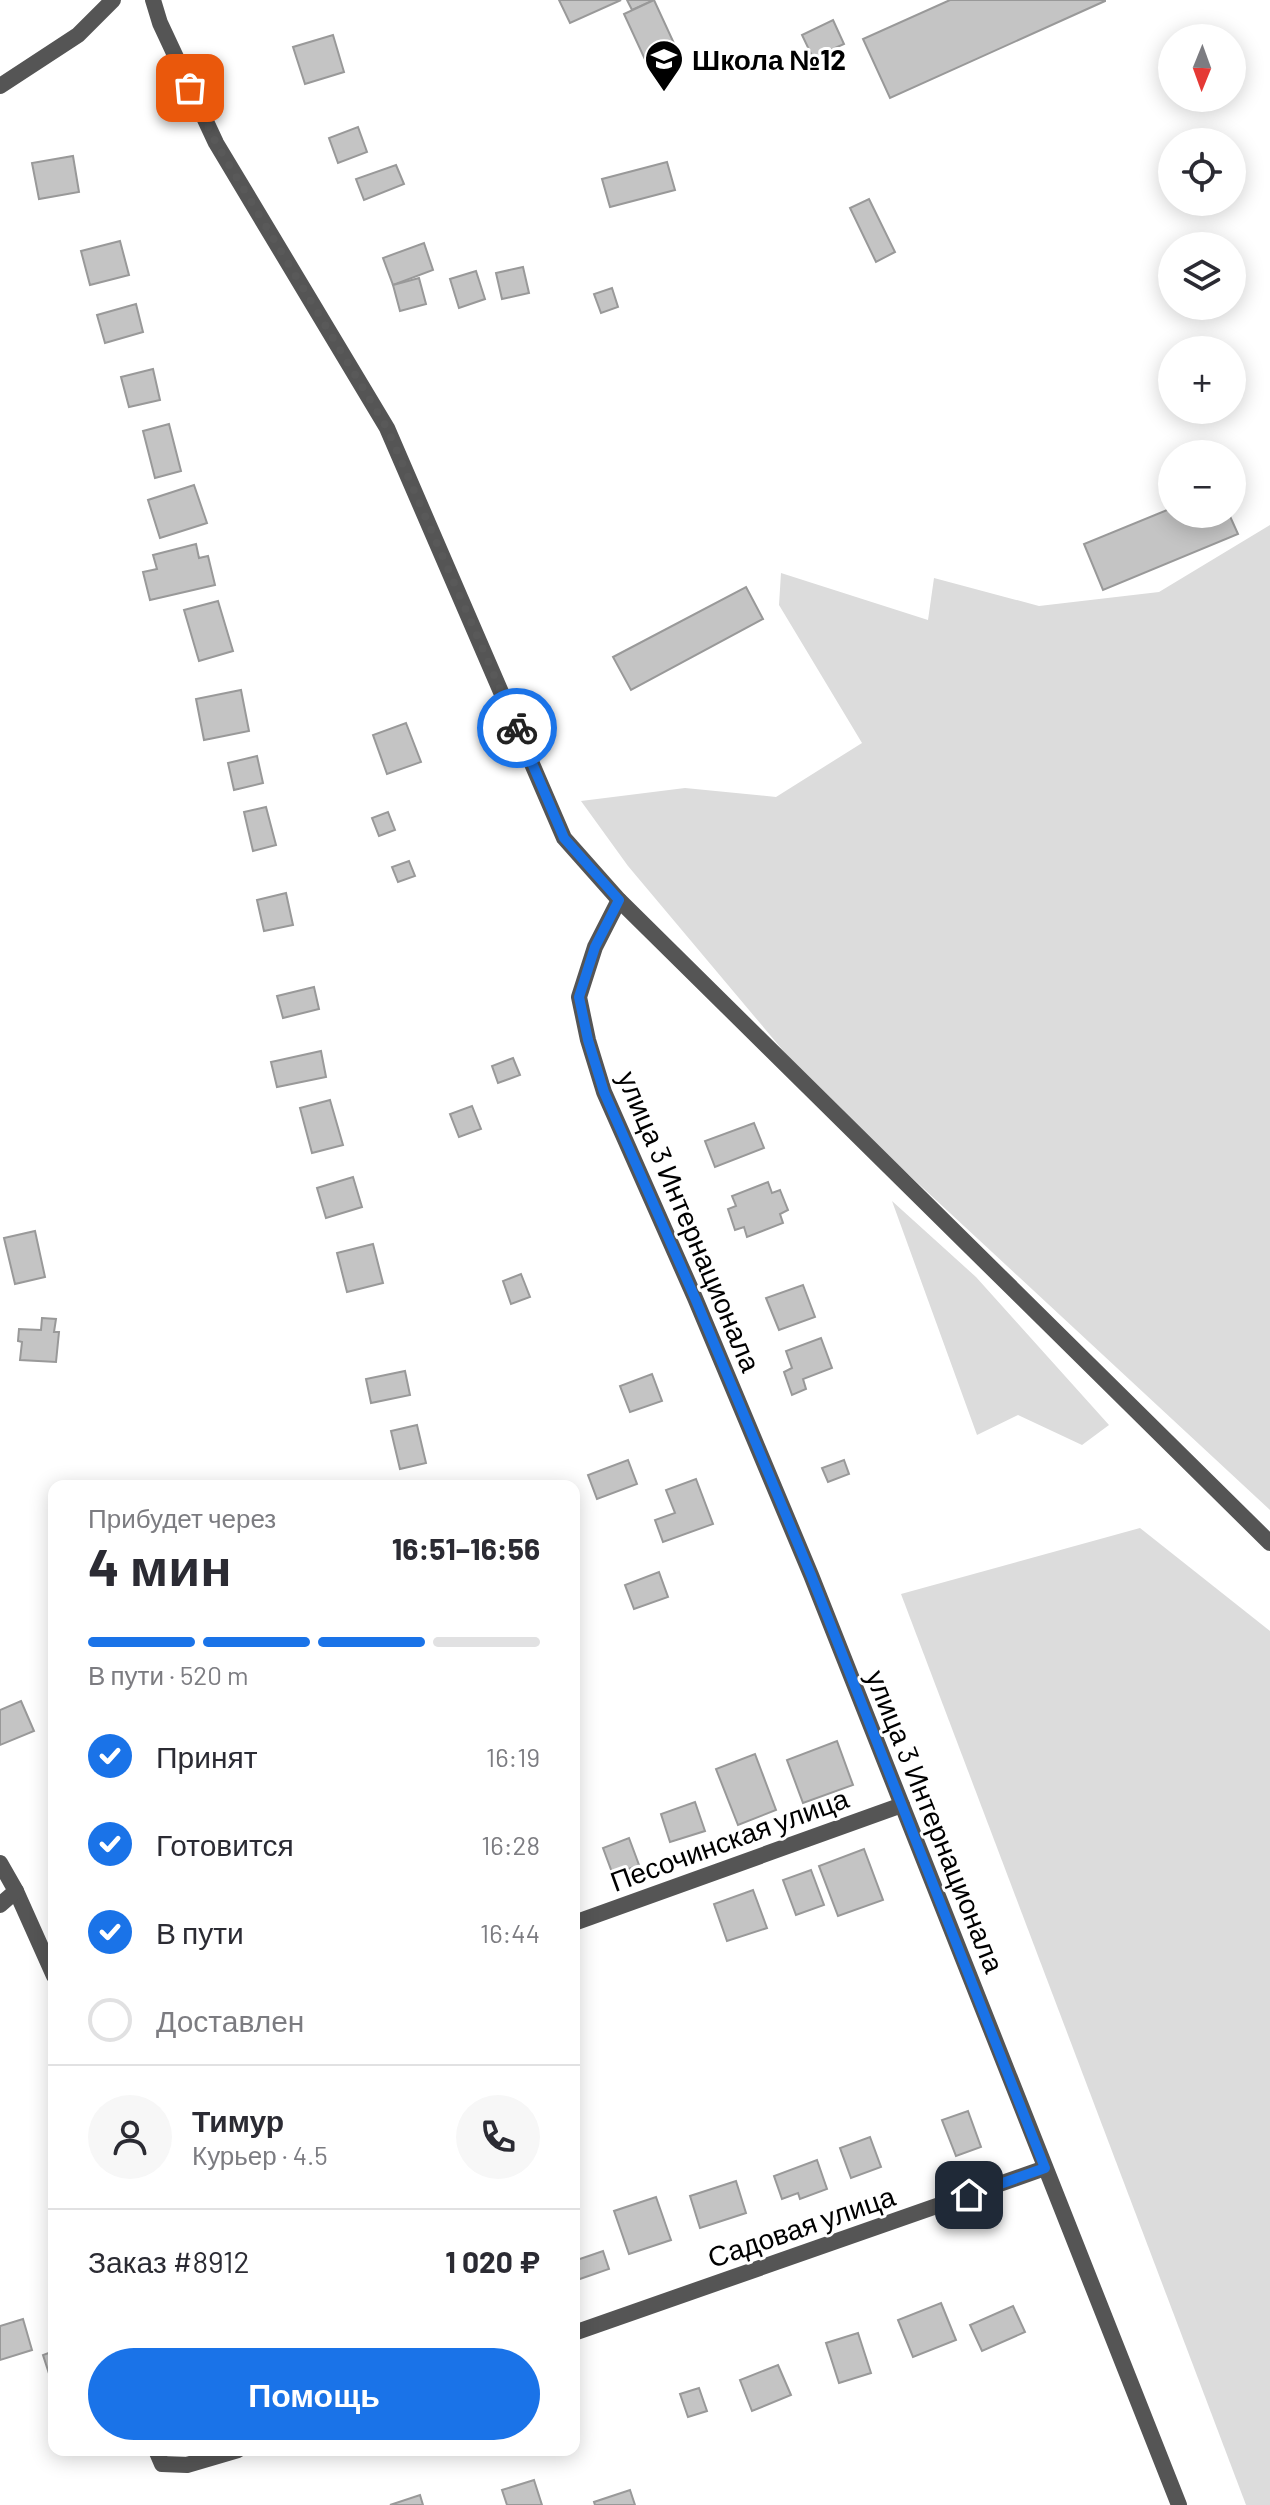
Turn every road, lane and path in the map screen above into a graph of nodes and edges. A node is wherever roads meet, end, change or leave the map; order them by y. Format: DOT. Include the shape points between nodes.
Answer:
graph roads {
  1 [pos="113,0"];
  2 [pos="153,0"];
  3 [pos="0,86"];
  4 [pos="619,900"];
  5 [pos="1270,1543"];
  6 [pos="902,1805"];
  7 [pos="0,1863"];
  8 [pos="16,1891"];
  9 [pos="0,1905"];
  10 [pos="580,1921"];
  11 [pos="48,1963"];
  12 [pos="1045,2168"];
  13 [pos="580,2331"];
  14 [pos="218,2456"];
  15 [pos="159,2457"];
  16 [pos="1179,2505"];
  1 -- 3 [label="street" via="78,35"];
  2 -- 4 [label="street" via="216,143 387,428 564,838"];
  4 -- 5 [label="street"];
  4 -- 6 [label="street, улица 3 Интернационала" via="595,947 579,997 604,1092 811,1575"];
  6 -- 10 [label="street, Песочинская улица"];
  6 -- 12 [label="street, улица 3 Интернационала"];
  7 -- 8 [label="street"];
  8 -- 9 [label="street"];
  8 -- 11 [label="street"];
  12 -- 13 [label="street, Садовая улица"];
  12 -- 16 [label="street, улица 3 Интернационала"];
  14 -- 15 [label="street" via="187,2465"];
}
